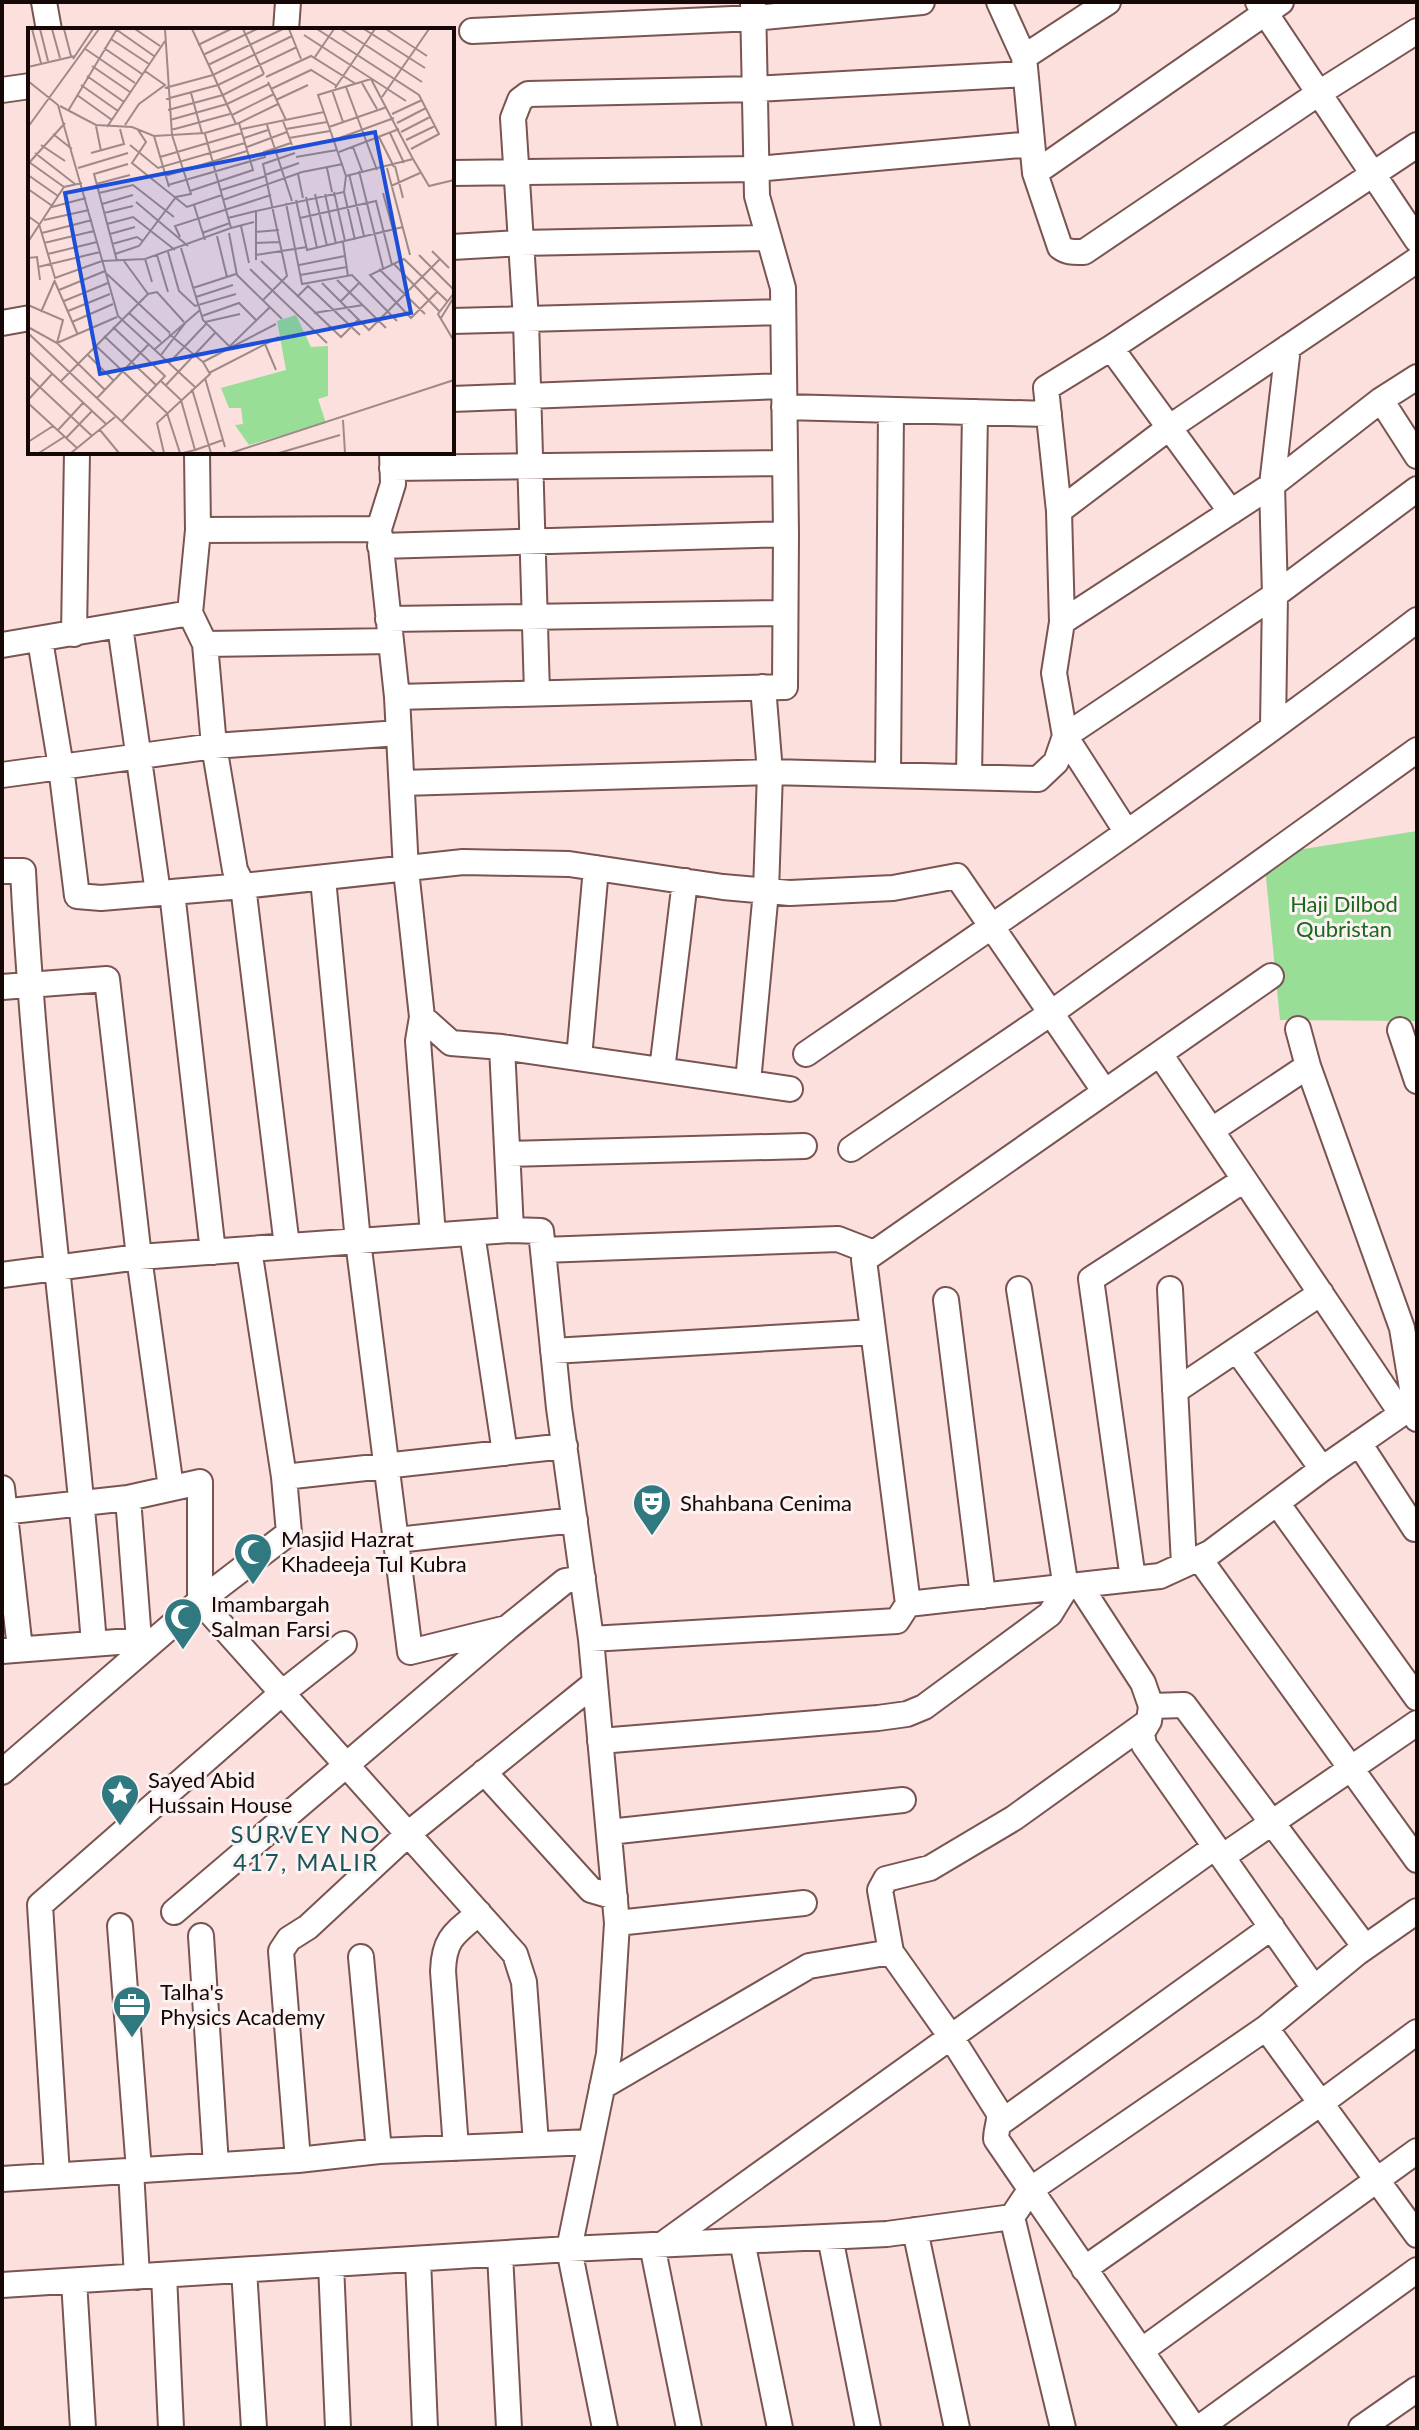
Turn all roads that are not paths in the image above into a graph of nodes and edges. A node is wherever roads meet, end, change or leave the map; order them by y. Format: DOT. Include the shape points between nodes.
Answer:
graph roads {
  1 [pos="44,2"];
  2 [pos="288,2"];
  3 [pos="922,2"];
  4 [pos="999,2"];
  5 [pos="1108,2"];
  6 [pos="1268,6"];
  7 [pos="754,10"];
  8 [pos="49,28"];
  9 [pos="286,28"];
  10 [pos="472,31"];
  11 [pos="1417,31"];
  12 [pos="1025,65"];
  13 [pos="28,86"];
  14 [pos="755,89"];
  15 [pos="2,90"];
  16 [pos="1319,93"];
  17 [pos="1032,144"];
  18 [pos="1417,145"];
  19 [pos="757,169"];
  20 [pos="517,172"];
  21 [pos="454,173"];
  22 [pos="1035,173"];
  23 [pos="1374,175"];
  24 [pos="769,238"];
  25 [pos="1417,240"];
  26 [pos="521,243"];
  27 [pos="454,247"];
  28 [pos="1417,260"];
  29 [pos="783,312"];
  30 [pos="28,318"];
  31 [pos="526,320"];
  32 [pos="454,321"];
  33 [pos="2,323"];
  34 [pos="1288,347"];
  35 [pos="1111,348"];
  36 [pos="1417,377"];
  37 [pos="527,396"];
  38 [pos="784,397"];
  39 [pos="454,399"];
  40 [pos="1381,400"];
  41 [pos="891,410"];
  42 [pos="975,412"];
  43 [pos="1049,414"];
  44 [pos="1170,427"];
  45 [pos="77,454"];
  46 [pos="197,454"];
  47 [pos="1417,456"];
  48 [pos="392,460"];
  49 [pos="785,463"];
  50 [pos="530,466"];
  51 [pos="1272,485"];
  52 [pos="1417,489"];
  53 [pos="1059,511"];
  54 [pos="1231,512"];
  55 [pos="198,530"];
  56 [pos="786,534"];
  57 [pos="380,538"];
  58 [pos="534,541"];
  59 [pos="1275,595"];
  60 [pos="190,613"];
  61 [pos="785,613"];
  62 [pos="535,617"];
  63 [pos="1417,620"];
  64 [pos="1062,622"];
  65 [pos="120,626"];
  66 [pos="390,630"];
  67 [pos="74,634"];
  68 [pos="40,640"];
  69 [pos="205,644"];
  70 [pos="2,645"];
  71 [pos="763,687"];
  72 [pos="537,693"];
  73 [pos="397,697"];
  74 [pos="1273,727"];
  75 [pos="399,733"];
  76 [pos="1065,736"];
  77 [pos="214,746"];
  78 [pos="1417,750"];
  79 [pos="139,756"];
  80 [pos="61,767"];
  81 [pos="770,772"];
  82 [pos="2,775"];
  83 [pos="888,775"];
  84 [pos="969,777"];
  85 [pos="402,783"];
  86 [pos="1126,831"];
  87 [pos="596,868"];
  88 [pos="406,870"];
  89 [pos="2,871"];
  90 [pos="323,879"];
  91 [pos="685,881"];
  92 [pos="243,886"];
  93 [pos="766,891"];
  94 [pos="165,892"];
  95 [pos="992,927"];
  96 [pos="1271,976"];
  97 [pos="29,985"];
  98 [pos="2,987"];
  99 [pos="1051,1013"];
  100 [pos="422,1017"];
  101 [pos="1298,1029"];
  102 [pos="1400,1030"];
  103 [pos="502,1047"];
  104 [pos="806,1054"];
  105 [pos="1160,1054"];
  106 [pos="579,1058"];
  107 [pos="1308,1066"];
  108 [pos="662,1070"];
  109 [pos="1417,1081"];
  110 [pos="748,1082"];
  111 [pos="790,1089"];
  112 [pos="1105,1092"];
  113 [pos="1212,1130"];
  114 [pos="804,1146"];
  115 [pos="851,1149"];
  116 [pos="508,1154"];
  117 [pos="1244,1180"];
  118 [pos="511,1230"];
  119 [pos="472,1233"];
  120 [pos="433,1235"];
  121 [pos="358,1241"];
  122 [pos="287,1246"];
  123 [pos="249,1249"];
  124 [pos="543,1250"];
  125 [pos="213,1252"];
  126 [pos="874,1253"];
  127 [pos="139,1257"];
  128 [pos="58,1267"];
  129 [pos="2,1275"];
  130 [pos="1019,1289"];
  131 [pos="1170,1289"];
  132 [pos="1321,1293"];
  133 [pos="946,1300"];
  134 [pos="873,1332"];
  135 [pos="1237,1350"];
  136 [pos="553,1351"];
  137 [pos="1175,1391"];
  138 [pos="1411,1412"];
  139 [pos="1359,1443"];
  140 [pos="565,1446"];
  141 [pos="505,1453"];
  142 [pos="388,1467"];
  143 [pos="1322,1469"];
  144 [pos="284,1477"];
  145 [pos="171,1488"];
  146 [pos="128,1498"];
  147 [pos="1277,1503"];
  148 [pos="3,1504"];
  149 [pos="83,1504"];
  150 [pos="575,1520"];
  151 [pos="1417,1529"];
  152 [pos="397,1540"];
  153 [pos="1192,1562"];
  154 [pos="583,1578"];
  155 [pos="1133,1579"];
  156 [pos="1073,1587"];
  157 [pos="983,1596"];
  158 [pos="200,1601"];
  159 [pos="908,1604"];
  160 [pos="507,1628"];
  161 [pos="591,1639"];
  162 [pos="148,1640"];
  163 [pos="94,1644"];
  164 [pos="344,1644"];
  165 [pos="11,1650"];
  166 [pos="595,1683"];
  167 [pos="282,1693"];
  168 [pos="1417,1698"];
  169 [pos="1150,1713"];
  170 [pos="1417,1723"];
  171 [pos="600,1741"];
  172 [pos="345,1764"];
  173 [pos="1350,1769"];
  174 [pos="2,1772"];
  175 [pos="484,1772"];
  176 [pos="903,1800"];
  177 [pos="1272,1823"];
  178 [pos="609,1832"];
  179 [pos="408,1834"];
  180 [pos="1219,1852"];
  181 [pos="1417,1860"];
  182 [pos="615,1897"];
  183 [pos="804,1903"];
  184 [pos="1417,1911"];
  185 [pos="174,1912"];
  186 [pos="479,1913"];
  187 [pos="617,1923"];
  188 [pos="120,1926"];
  189 [pos="1272,1927"];
  190 [pos="201,1936"];
  191 [pos="1365,1947"];
  192 [pos="891,1952"];
  193 [pos="361,1957"];
  194 [pos="1314,1988"];
  195 [pos="1266,2028"];
  196 [pos="1417,2032"];
  197 [pos="951,2037"];
  198 [pos="602,2087"];
  199 [pos="1321,2103"];
  200 [pos="1000,2123"];
  201 [pos="591,2142"];
  202 [pos="536,2143"];
  203 [pos="456,2148"];
  204 [pos="379,2151"];
  205 [pos="1417,2151"];
  206 [pos="298,2160"];
  207 [pos="216,2165"];
  208 [pos="135,2170"];
  209 [pos="57,2175"];
  210 [pos="2,2179"];
  211 [pos="1377,2180"];
  212 [pos="1030,2190"];
  213 [pos="1012,2217"];
  214 [pos="915,2230"];
  215 [pos="1417,2235"];
  216 [pos="830,2237"];
  217 [pos="742,2241"];
  218 [pos="657,2245"];
  219 [pos="569,2249"];
  220 [pos="500,2254"];
  221 [pos="418,2259"];
  222 [pos="331,2264"];
  223 [pos="1084,2269"];
  224 [pos="244,2270"];
  225 [pos="1417,2270"];
  226 [pos="164,2275"];
  227 [pos="137,2277"];
  228 [pos="74,2281"];
  229 [pos="2,2285"];
  230 [pos="1141,2351"];
  231 [pos="1417,2389"];
  232 [pos="83,2428"];
  233 [pos="171,2428"];
  234 [pos="254,2428"];
  235 [pos="338,2428"];
  236 [pos="425,2428"];
  237 [pos="509,2428"];
  238 [pos="605,2428"];
  239 [pos="689,2428"];
  240 [pos="780,2428"];
  241 [pos="868,2428"];
  242 [pos="957,2428"];
  243 [pos="1063,2428"];
  244 [pos="1196,2428"];
  245 [pos="1361,2428"];
  1 -- 8 [label="street"];
  2 -- 9 [label="street"];
  3 -- 7 [label="street"];
  4 -- 12 [label="street"];
  5 -- 12 [label="street"];
  6 -- 16 [label="street"];
  6 -- 22 [label="street"];
  7 -- 10 [label="street"];
  7 -- 14 [label="street"];
  11 -- 16 [label="street"];
  12 -- 14 [label="street"];
  12 -- 17 [label="street"];
  13 -- 15 [label="street"];
  14 -- 19 [label="street"];
  14 -- 20 [label="street" via="528,94 513,118"];
  16 -- 22 [label="street" via="1084,252 1060,247"];
  16 -- 23 [label="street"];
  17 -- 19 [label="street"];
  17 -- 22 [label="street"];
  18 -- 23 [label="street"];
  19 -- 20 [label="street"];
  19 -- 24 [label="street" via="757,196"];
  20 -- 21 [label="street"];
  20 -- 26 [label="street"];
  23 -- 25 [label="street"];
  23 -- 35 [label="street"];
  24 -- 26 [label="street"];
  24 -- 29 [label="street" via="783,288"];
  26 -- 27 [label="street"];
  26 -- 31 [label="street"];
  28 -- 34 [label="street"];
  29 -- 31 [label="street"];
  29 -- 38 [label="street"];
  30 -- 33 [label="street"];
  31 -- 32 [label="street"];
  31 -- 37 [label="street"];
  34 -- 44 [label="street"];
  34 -- 51 [label="street"];
  35 -- 43 [label="street" via="1046,388"];
  35 -- 44 [label="street"];
  36 -- 40 [label="street"];
  37 -- 38 [label="street"];
  37 -- 39 [label="street"];
  37 -- 50 [label="street"];
  38 -- 41 [label="street"];
  38 -- 49 [label="street"];
  40 -- 47 [label="street"];
  40 -- 51 [label="street"];
  41 -- 42 [label="street"];
  41 -- 83 [label="street"];
  42 -- 43 [label="street"];
  42 -- 84 [label="street"];
  43 -- 53 [label="street"];
  44 -- 53 [label="street"];
  44 -- 54 [label="street"];
  45 -- 67 [label="street"];
  46 -- 55 [label="street"];
  48 -- 50 [label="street"];
  48 -- 57 [label="street" via="393,484"];
  49 -- 50 [label="street"];
  49 -- 56 [label="street"];
  50 -- 58 [label="street"];
  51 -- 54 [label="street"];
  51 -- 59 [label="street"];
  52 -- 59 [label="street"];
  53 -- 64 [label="street"];
  54 -- 64 [label="street"];
  55 -- 57 [label="street"];
  55 -- 60 [label="street"];
  56 -- 58 [label="street"];
  56 -- 61 [label="street"];
  57 -- 58 [label="street"];
  57 -- 66 [label="street"];
  58 -- 62 [label="street"];
  59 -- 74 [label="street"];
  59 -- 76 [label="street"];
  60 -- 65 [label="street"];
  60 -- 69 [label="street"];
  61 -- 62 [label="street"];
  61 -- 71 [label="street" via="785,687"];
  62 -- 66 [label="street"];
  62 -- 72 [label="street"];
  63 -- 74 [label="street"];
  64 -- 76 [label="street" via="1054,673"];
  65 -- 67 [label="street"];
  65 -- 79 [label="street"];
  66 -- 69 [label="street"];
  66 -- 73 [label="street"];
  67 -- 68 [label="street"];
  68 -- 70 [label="street"];
  68 -- 80 [label="street"];
  69 -- 77 [label="street"];
  71 -- 72 [label="street"];
  71 -- 81 [label="street"];
  72 -- 73 [label="street"];
  73 -- 75 [label="street"];
  74 -- 86 [label="street"];
  75 -- 77 [label="street"];
  75 -- 85 [label="street"];
  76 -- 84 [label="street" via="1056,762 1038,779"];
  76 -- 86 [label="street"];
  77 -- 79 [label="street"];
  77 -- 92 [label="street" via="235,870"];
  78 -- 99 [label="street"];
  79 -- 80 [label="street"];
  79 -- 94 [label="street"];
  80 -- 82 [label="street"];
  80 -- 94 [label="street" via="77,896"];
  81 -- 83 [label="street"];
  81 -- 85 [label="street"];
  81 -- 93 [label="street"];
  83 -- 84 [label="street"];
  85 -- 88 [label="street"];
  86 -- 95 [label="street"];
  87 -- 88 [label="street" via="463,862"];
  87 -- 91 [label="street"];
  87 -- 106 [label="street"];
  88 -- 90 [label="street"];
  88 -- 100 [label="street"];
  89 -- 97 [label="street" via="23,871"];
  90 -- 92 [label="street"];
  90 -- 121 [label="street"];
  91 -- 93 [label="street"];
  91 -- 108 [label="street"];
  92 -- 94 [label="street"];
  92 -- 122 [label="street"];
  93 -- 95 [label="street" via="893,888 957,876"];
  93 -- 110 [label="street"];
  94 -- 125 [label="street"];
  95 -- 99 [label="street"];
  95 -- 104 [label="street"];
  96 -- 105 [label="street"];
  97 -- 98 [label="street"];
  97 -- 127 [label="street" via="107,979"];
  97 -- 128 [label="street"];
  99 -- 112 [label="street"];
  99 -- 115 [label="street"];
  100 -- 103 [label="street" via="451,1043"];
  100 -- 120 [label="street" via="418,1041"];
  101 -- 107 [label="street"];
  102 -- 109 [label="street"];
  103 -- 106 [label="street"];
  103 -- 116 [label="street"];
  105 -- 112 [label="street"];
  105 -- 113 [label="street"];
  106 -- 108 [label="street"];
  107 -- 113 [label="street"];
  107 -- 138 [label="street" via="1402,1328"];
  108 -- 110 [label="street"];
  110 -- 111 [label="street"];
  112 -- 126 [label="street"];
  113 -- 117 [label="street"];
  114 -- 116 [label="street"];
  116 -- 118 [label="street"];
  117 -- 132 [label="street"];
  117 -- 155 [label="street" via="1091,1279"];
  118 -- 119 [label="street"];
  118 -- 124 [label="street" via="541,1231"];
  119 -- 120 [label="street"];
  119 -- 141 [label="street"];
  120 -- 121 [label="street"];
  121 -- 122 [label="street"];
  121 -- 142 [label="street"];
  122 -- 123 [label="street"];
  123 -- 125 [label="street"];
  123 -- 144 [label="street"];
  124 -- 126 [label="street" via="838,1239"];
  124 -- 136 [label="street"];
  125 -- 127 [label="street"];
  126 -- 134 [label="street" via="864,1260"];
  127 -- 128 [label="street"];
  127 -- 145 [label="street"];
  128 -- 129 [label="street"];
  128 -- 149 [label="street"];
  130 -- 156 [label="street"];
  131 -- 137 [label="street"];
  132 -- 135 [label="street"];
  132 -- 138 [label="street"];
  133 -- 157 [label="street"];
  134 -- 136 [label="street"];
  134 -- 159 [label="street"];
  135 -- 137 [label="street"];
  135 -- 143 [label="street"];
  136 -- 140 [label="street"];
  137 -- 153 [label="street"];
  138 -- 139 [label="street"];
  139 -- 143 [label="street"];
  139 -- 151 [label="street"];
  140 -- 141 [label="street"];
  140 -- 150 [label="street"];
  141 -- 142 [label="street"];
  142 -- 144 [label="street"];
  142 -- 152 [label="street"];
  143 -- 147 [label="street"];
  144 -- 158 [label="street" via="289,1533"];
  145 -- 146 [label="street"];
  145 -- 158 [label="street" via="200,1482"];
  146 -- 149 [label="street"];
  146 -- 162 [label="street"];
  147 -- 153 [label="street"];
  147 -- 168 [label="street"];
  148 -- 149 [label="street"];
  148 -- 165 [label="street"];
  149 -- 163 [label="street"];
  150 -- 152 [label="street"];
  150 -- 154 [label="street"];
  152 -- 160 [label="street" via="410,1652"];
  153 -- 155 [label="street" via="1160,1576"];
  153 -- 173 [label="street"];
  154 -- 160 [label="street" via="565,1581"];
  154 -- 161 [label="street"];
  155 -- 156 [label="street"];
  156 -- 157 [label="street"];
  156 -- 169 [label="street" via="1143,1683"];
  156 -- 171 [label="street" via="1050,1614 924,1707 907,1714"];
  157 -- 159 [label="street"];
  158 -- 162 [label="street"];
  158 -- 167 [label="street"];
  159 -- 161 [label="street" via="897,1621"];
  160 -- 172 [label="street"];
  161 -- 166 [label="street"];
  162 -- 163 [label="street"];
  162 -- 174 [label="street"];
  163 -- 165 [label="street"];
  164 -- 167 [label="street"];
  166 -- 171 [label="street"];
  166 -- 175 [label="street"];
  167 -- 172 [label="street"];
  167 -- 209 [label="street" via="40,1905"];
  169 -- 177 [label="street" via="1184,1705"];
  169 -- 180 [label="street" via="1142,1733 1144,1745"];
  169 -- 192 [label="street" via="1014,1818 930,1868 886,1879 880,1890"];
  170 -- 173 [label="street"];
  171 -- 178 [label="street"];
  172 -- 179 [label="street"];
  172 -- 185 [label="street"];
  173 -- 177 [label="street"];
  173 -- 181 [label="street"];
  175 -- 179 [label="street"];
  175 -- 182 [label="street" via="591,1890"];
  176 -- 178 [label="street"];
  177 -- 180 [label="street"];
  177 -- 191 [label="street"];
  178 -- 182 [label="street"];
  179 -- 186 [label="street"];
  179 -- 206 [label="street" via="281,1951"];
  180 -- 189 [label="street"];
  180 -- 197 [label="street"];
  182 -- 187 [label="street"];
  183 -- 187 [label="street"];
  184 -- 191 [label="street"];
  186 -- 202 [label="street" via="515,1954 524,1982"];
  186 -- 203 [label="street" via="443,1953"];
  187 -- 198 [label="street"];
  188 -- 208 [label="street"];
  189 -- 194 [label="street"];
  189 -- 200 [label="street"];
  190 -- 207 [label="street"];
  191 -- 194 [label="street"];
  192 -- 197 [label="street"];
  192 -- 198 [label="street" via="809,1966"];
  193 -- 204 [label="street"];
  194 -- 195 [label="street"];
  195 -- 199 [label="street"];
  195 -- 212 [label="street"];
  196 -- 199 [label="street"];
  197 -- 200 [label="street" via="999,2113"];
  197 -- 218 [label="street"];
  198 -- 201 [label="street"];
  199 -- 211 [label="street"];
  199 -- 223 [label="street"];
  200 -- 212 [label="street" via="996,2139"];
  201 -- 202 [label="street"];
  201 -- 219 [label="street"];
  202 -- 203 [label="street"];
  203 -- 204 [label="street"];
  204 -- 206 [label="street"];
  205 -- 211 [label="street"];
  206 -- 207 [label="street"];
  207 -- 208 [label="street"];
  208 -- 209 [label="street"];
  208 -- 227 [label="street"];
  209 -- 210 [label="street"];
  211 -- 215 [label="street"];
  211 -- 230 [label="street"];
  212 -- 213 [label="street"];
  212 -- 223 [label="street"];
  213 -- 214 [label="street"];
  213 -- 243 [label="street"];
  214 -- 216 [label="street"];
  214 -- 242 [label="street"];
  216 -- 217 [label="street"];
  216 -- 241 [label="street"];
  217 -- 218 [label="street"];
  217 -- 240 [label="street"];
  218 -- 219 [label="street"];
  218 -- 239 [label="street"];
  219 -- 220 [label="street"];
  219 -- 238 [label="street"];
  220 -- 221 [label="street"];
  220 -- 237 [label="street"];
  221 -- 222 [label="street"];
  221 -- 236 [label="street"];
  222 -- 224 [label="street"];
  222 -- 235 [label="street"];
  223 -- 230 [label="street"];
  224 -- 226 [label="street"];
  224 -- 234 [label="street"];
  225 -- 244 [label="street"];
  226 -- 227 [label="street"];
  226 -- 233 [label="street"];
  227 -- 228 [label="street"];
  228 -- 229 [label="street"];
  228 -- 232 [label="street"];
  230 -- 244 [label="street"];
  231 -- 245 [label="street"];
}
